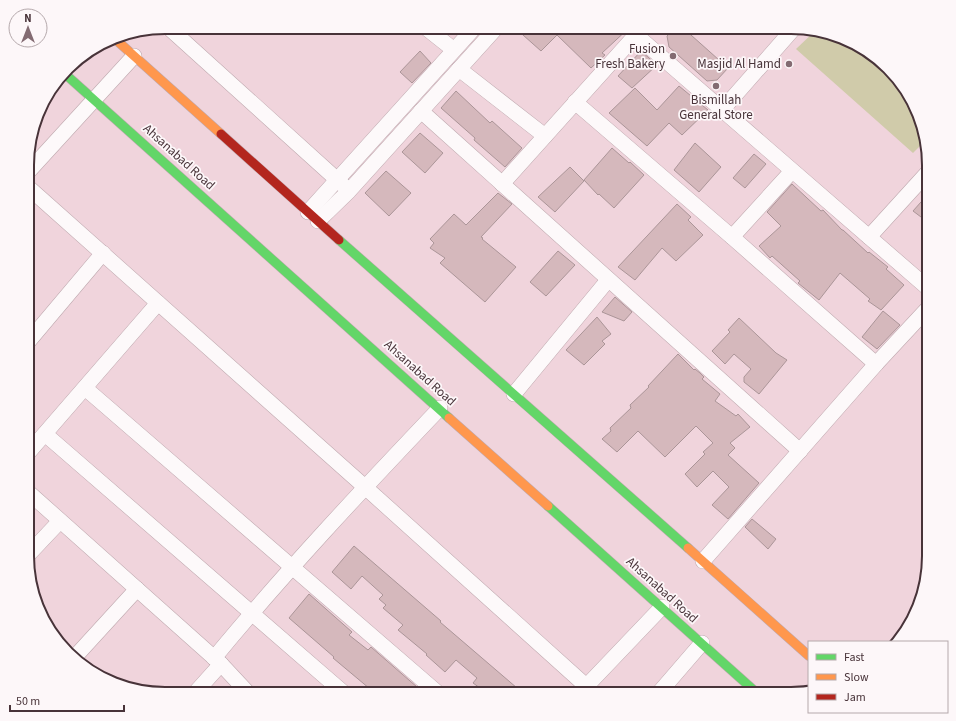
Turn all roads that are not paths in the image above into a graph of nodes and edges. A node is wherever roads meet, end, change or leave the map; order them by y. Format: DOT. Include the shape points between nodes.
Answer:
graph roads {
  1 [pos="176,34"];
  2 [pos="434,34"];
  3 [pos="469,34"];
  4 [pos="491,34"];
  5 [pos="637,34"];
  6 [pos="643,34"];
  7 [pos="789,34"];
  8 [pos="119,42"];
  9 [pos="454,50"];
  10 [pos="134,56"];
  11 [pos="459,69"];
  12 [pos="68,76"];
  13 [pos="95,99"];
  14 [pos="575,102"];
  15 [pos="722,110"];
  16 [pos="421,111"];
  17 [pos="545,136"];
  18 [pos="34,165"];
  19 [pos="792,171"];
  20 [pos="922,179"];
  21 [pos="337,180"];
  22 [pos="502,184"];
  23 [pos="349,191"];
  24 [pos="34,192"];
  25 [pos="313,217"];
  26 [pos="732,237"];
  27 [pos="869,237"];
  28 [pos="103,253"];
  29 [pos="608,280"];
  30 [pos="922,283"];
  31 [pos="158,303"];
  32 [pos="922,315"];
  33 [pos="34,335"];
  34 [pos="876,364"];
  35 [pos="85,388"];
  36 [pos="514,394"];
  37 [pos="440,408"];
  38 [pos="45,434"];
  39 [pos="34,446"];
  40 [pos="800,451"];
  41 [pos="365,487"];
  42 [pos="34,497"];
  43 [pos="60,521"];
  44 [pos="34,549"];
  45 [pos="703,561"];
  46 [pos="293,567"];
  47 [pos="137,589"];
  48 [pos="662,607"];
  49 [pos="252,613"];
  50 [pos="702,643"];
  51 [pos="77,654"];
  52 [pos="808,655"];
  53 [pos="218,661"];
  54 [pos="199,687"];
  55 [pos="242,687"];
  56 [pos="337,687"];
  57 [pos="431,687"];
  58 [pos="583,687"];
  59 [pos="591,687"];
  60 [pos="664,687"];
  61 [pos="750,687"];
  1 -- 21 [label="street"];
  2 -- 9 [label="street"];
  3 -- 9 [label="street"];
  4 -- 11 [label="street"];
  5 -- 14 [label="street"];
  6 -- 15 [label="street"];
  7 -- 15 [label="street"];
  8 -- 10 [label="main road"];
  9 -- 21 [label="street"];
  10 -- 13 [label="street"];
  10 -- 25 [label="main road"];
  11 -- 16 [label="street"];
  11 -- 17 [label="street"];
  12 -- 13 [label="main road, Ahsanabad Road"];
  13 -- 18 [label="street"];
  13 -- 37 [label="main road, Ahsanabad Road"];
  14 -- 17 [label="street"];
  14 -- 26 [label="street"];
  15 -- 19 [label="street"];
  16 -- 22 [label="street"];
  16 -- 23 [label="street"];
  17 -- 22 [label="street"];
  19 -- 26 [label="street"];
  19 -- 27 [label="street"];
  20 -- 27 [label="street"];
  21 -- 23 [label="street"];
  21 -- 25 [label="street"];
  22 -- 29 [label="street"];
  23 -- 25 [label="street"];
  24 -- 28 [label="street"];
  25 -- 36 [label="main road"];
  26 -- 34 [label="street"];
  27 -- 30 [label="street"];
  28 -- 31 [label="street"];
  28 -- 33 [label="street"];
  29 -- 36 [label="street"];
  29 -- 40 [label="street"];
  31 -- 35 [label="street"];
  31 -- 41 [label="street"];
  32 -- 34 [label="street"];
  34 -- 40 [label="street"];
  35 -- 38 [label="street"];
  35 -- 46 [label="street"];
  36 -- 45 [label="main road"];
  37 -- 41 [label="street"];
  37 -- 48 [label="main road, Ahsanabad Road"];
  38 -- 39 [label="street"];
  38 -- 49 [label="street"];
  40 -- 45 [label="street"];
  41 -- 46 [label="street"];
  41 -- 58 [label="street"];
  42 -- 43 [label="street"];
  43 -- 44 [label="street"];
  43 -- 47 [label="street"];
  45 -- 52 [label="main road"];
  46 -- 49 [label="street"];
  46 -- 57 [label="street"];
  47 -- 51 [label="street"];
  47 -- 53 [label="street"];
  48 -- 50 [label="main road, Ahsanabad Road"];
  48 -- 59 [label="street"];
  49 -- 53 [label="street"];
  49 -- 56 [label="street"];
  50 -- 60 [label="street"];
  50 -- 61 [label="main road, Ahsanabad Road"];
  53 -- 54 [label="street"];
  53 -- 55 [label="street"];
}
